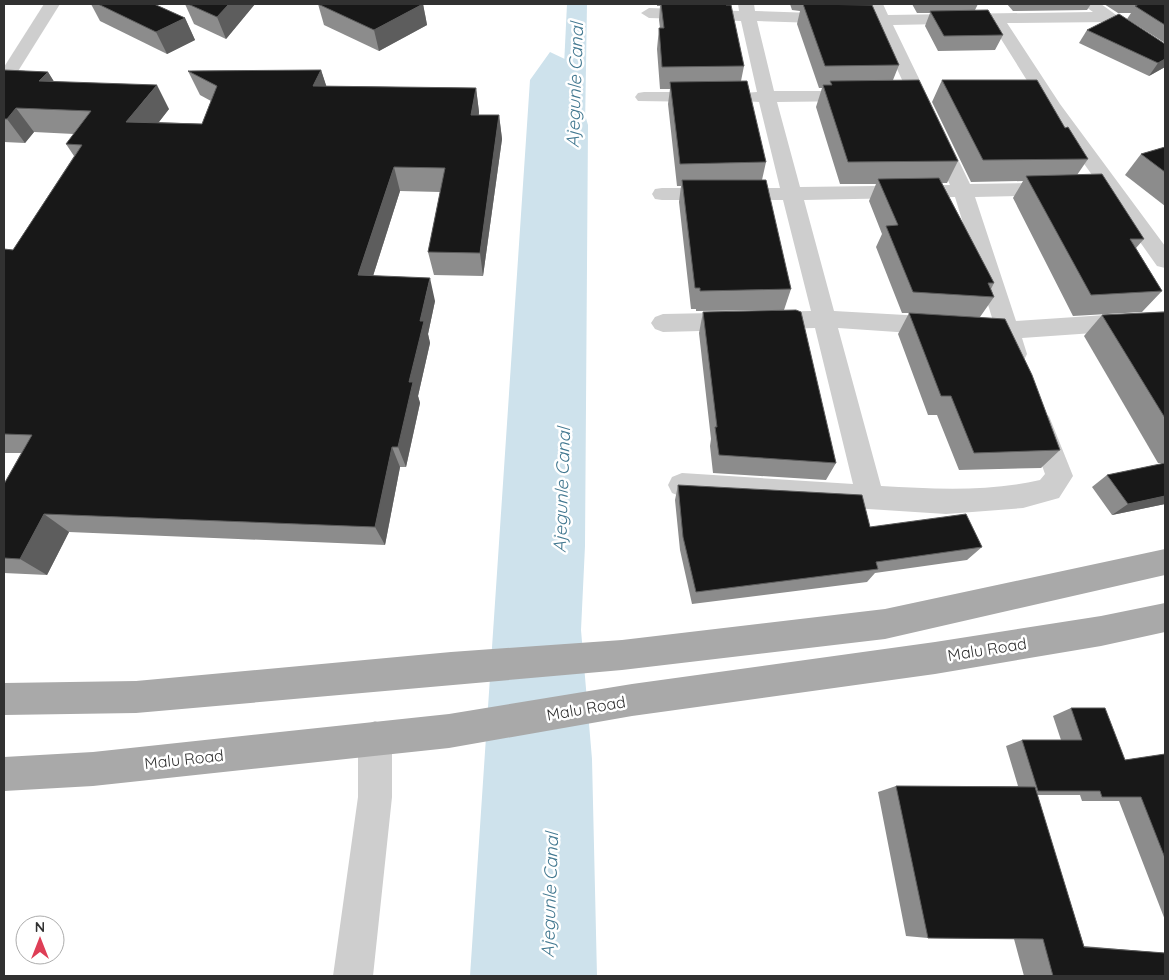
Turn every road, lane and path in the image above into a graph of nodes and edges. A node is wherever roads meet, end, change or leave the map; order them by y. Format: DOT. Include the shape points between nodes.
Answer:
graph roads {
  1 [pos="52,4"];
  2 [pos="1090,4"];
  3 [pos="747,9"];
  4 [pos="879,12"];
  5 [pos="650,13"];
  6 [pos="1111,17"];
  7 [pos="997,20"];
  8 [pos="1126,27"];
  9 [pos="7,70"];
  10 [pos="1025,93"];
  11 [pos="1044,93"];
  12 [pos="871,96"];
  13 [pos="644,97"];
  14 [pos="768,97"];
  15 [pos="1112,188"];
  16 [pos="963,191"];
  17 [pos="662,194"];
  18 [pos="792,194"];
  19 [pos="1165,261"];
  20 [pos="826,319"];
  21 [pos="1165,320"];
  22 [pos="663,323"];
  23 [pos="1007,330"];
  24 [pos="1023,376"];
  25 [pos="1033,403"];
  26 [pos="682,485"];
  27 [pos="870,496"];
  28 [pos="1165,562"];
  29 [pos="1165,617"];
  30 [pos="4,700"];
  31 [pos="375,738"];
  32 [pos="4,774"];
  33 [pos="353,976"];
  1 -- 9 [label="street"];
  2 -- 6 [label="street"];
  3 -- 4 [label="street"];
  3 -- 5 [label="street"];
  3 -- 14 [label="street"];
  4 -- 7 [label="street"];
  4 -- 16 [label="street"];
  6 -- 7 [label="street"];
  6 -- 8 [label="street"];
  7 -- 11 [label="street"];
  10 -- 11 [label="street"];
  11 -- 15 [label="street"];
  12 -- 14 [label="street"];
  13 -- 14 [label="street"];
  14 -- 18 [label="street"];
  15 -- 16 [label="street"];
  15 -- 19 [label="street"];
  16 -- 18 [label="street"];
  16 -- 23 [label="street"];
  17 -- 18 [label="street"];
  18 -- 20 [label="street"];
  20 -- 22 [label="street"];
  20 -- 23 [label="street"];
  20 -- 27 [label="street"];
  21 -- 23 [label="street"];
  23 -- 24 [label="street"];
  25 -- 27 [label="street" via="1059,476 1049,490 1023,496 946,502"];
  26 -- 27 [label="street"];
  28 -- 30 [label="main road" via="885,624 622,655 136,697"];
  29 -- 31 [label="main road, Malu Road" via="1101,631 945,656 632,700 449,731"];
  31 -- 32 [label="main road, Malu Road" via="93,768"];
  31 -- 33 [label="street" via="375,797"];
}
